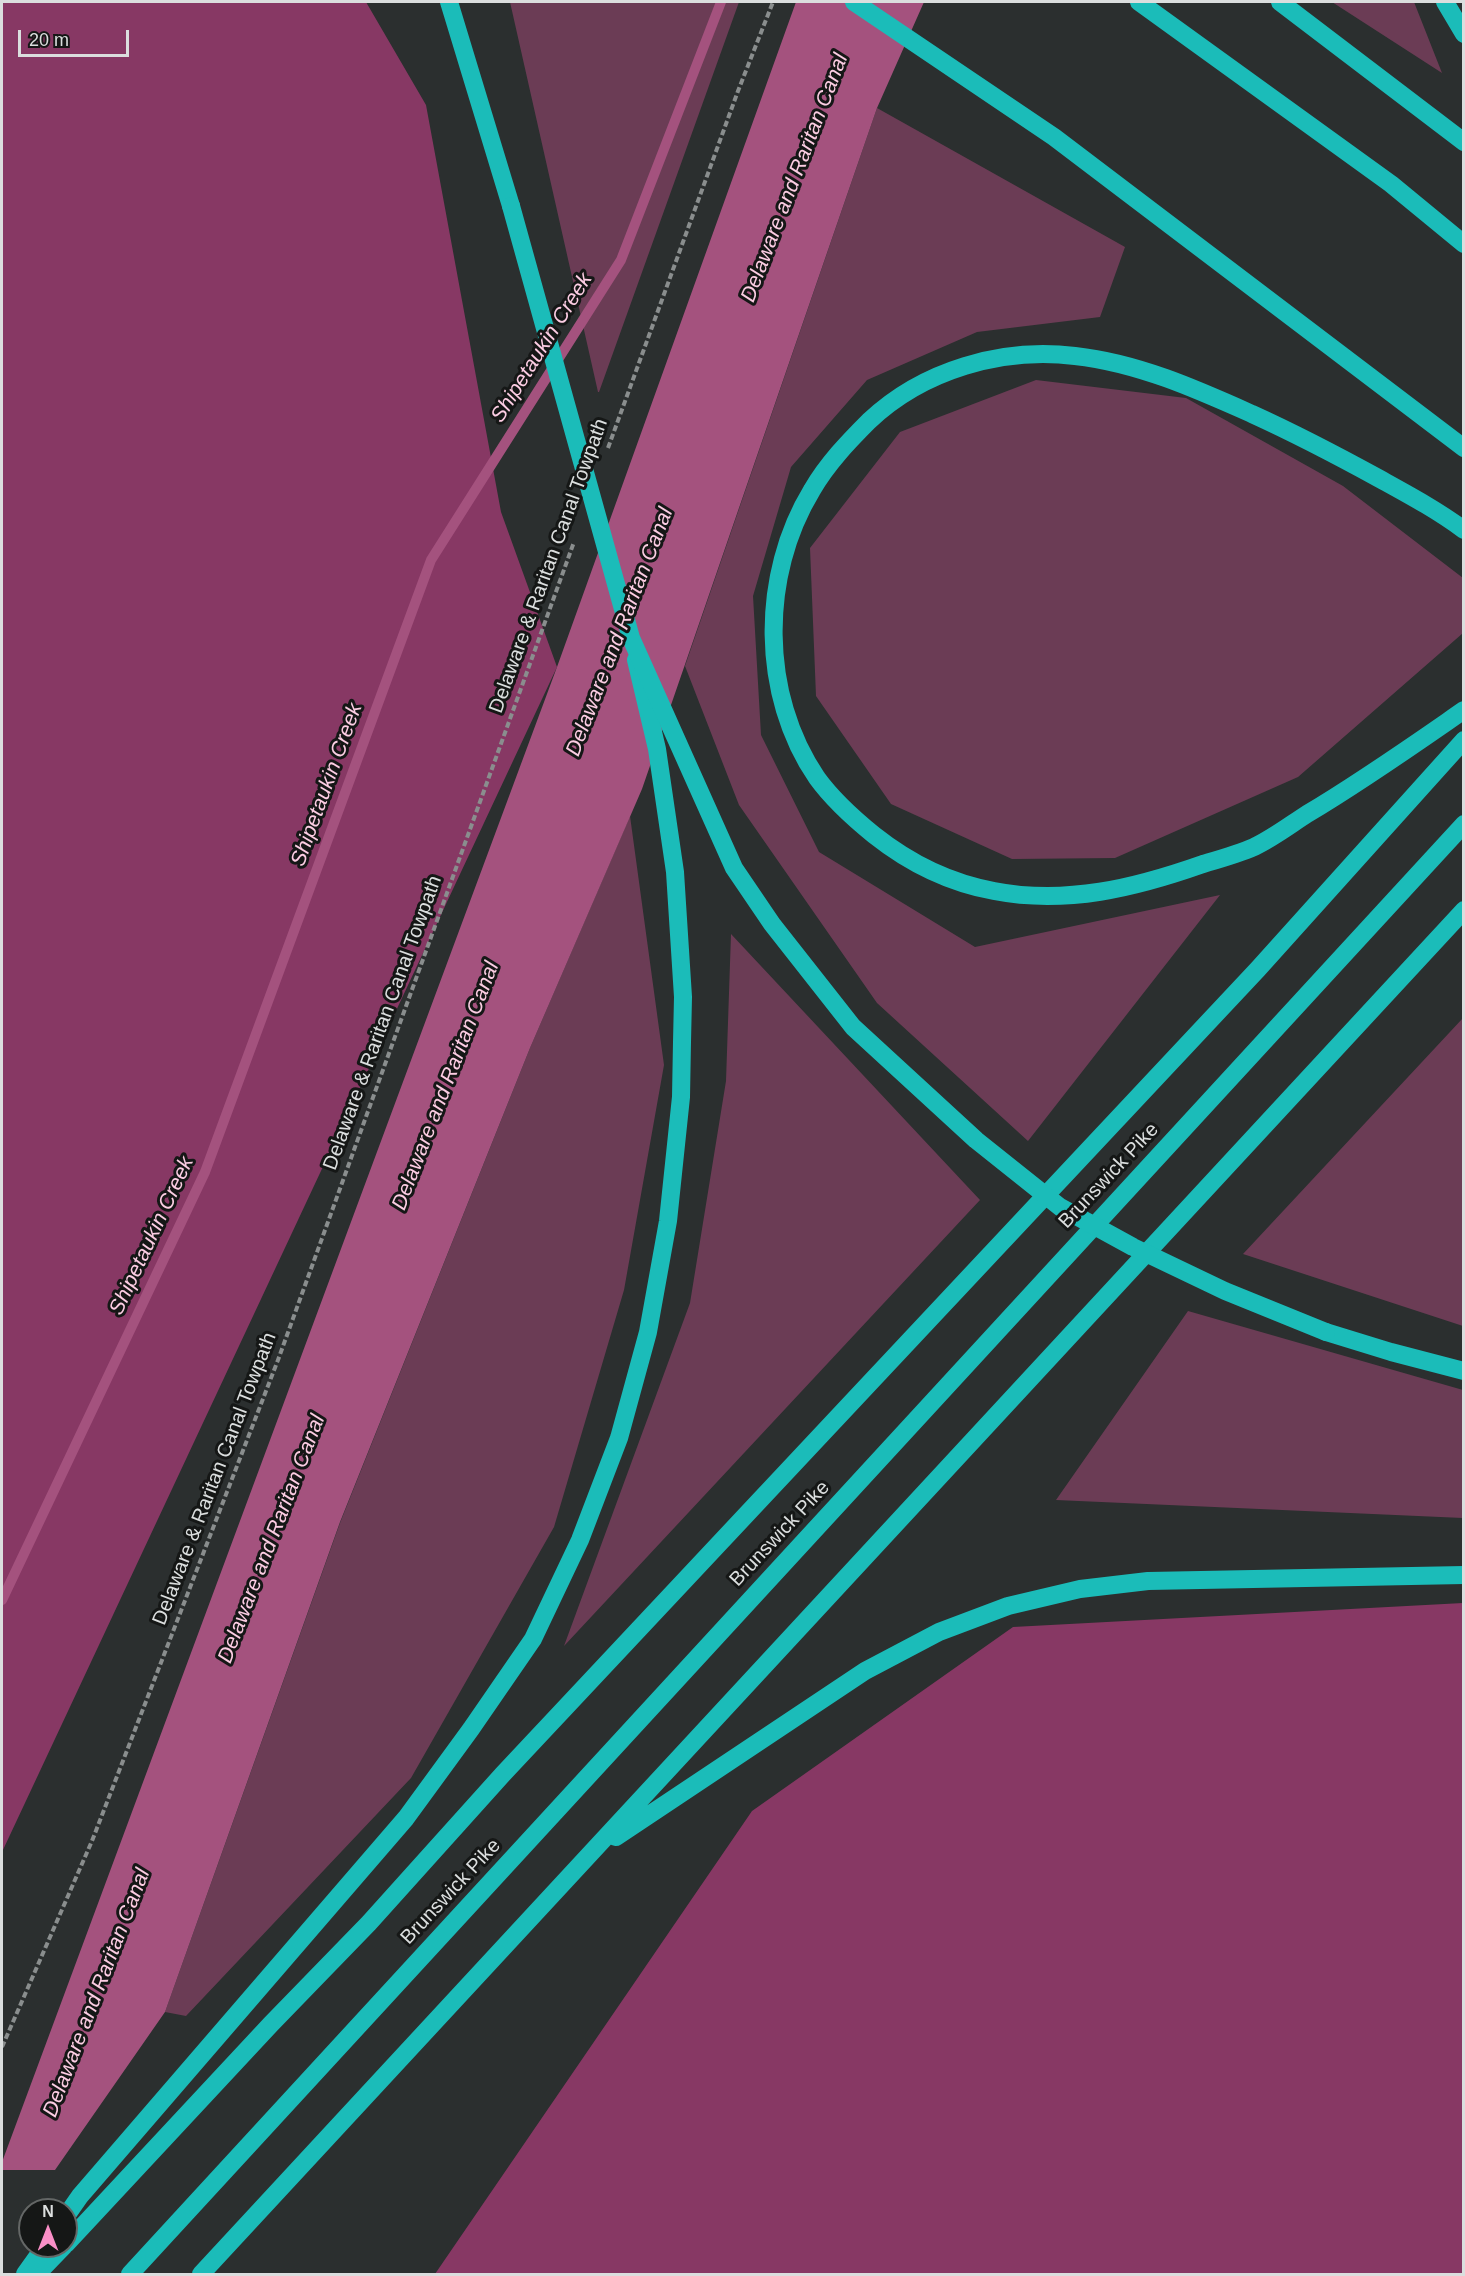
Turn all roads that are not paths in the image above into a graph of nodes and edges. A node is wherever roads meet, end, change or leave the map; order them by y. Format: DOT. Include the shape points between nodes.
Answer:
graph roads {
  1 [pos="449,2"];
  2 [pos="854,2"];
  3 [pos="1139,2"];
  4 [pos="1280,2"];
  5 [pos="1445,2"];
  6 [pos="1464,34"];
  7 [pos="1464,142"];
  8 [pos="1464,243"];
  9 [pos="1464,448"];
  10 [pos="1464,530"];
  11 [pos="631,638"];
  12 [pos="1464,710"];
  13 [pos="1464,740"];
  14 [pos="1464,824"];
  15 [pos="1464,909"];
  16 [pos="1464,1371"];
  17 [pos="1464,1575"];
  18 [pos="592,1852"];
  19 [pos="78,2200"];
  20 [pos="78,2231"];
  21 [pos="36,2258"];
  22 [pos="52,2258"];
  23 [pos="25,2274"];
  24 [pos="37,2274"];
  25 [pos="130,2274"];
  26 [pos="201,2274"];
  1 -- 11 [label="highway, bridge" via="511,206"];
  2 -- 9 [label="highway" via="1054,137"];
  3 -- 8 [label="highway" via="1390,184"];
  4 -- 7 [label="highway"];
  5 -- 6 [label="highway"];
  10 -- 12 [label="highway" via="1440,512 1311,441 1205,393 1150,372 1076,356 1026,354 977,362 930,379 883,408 847,442 811,490 789,537 777,583 773,635 779,686 795,736 817,777 848,815 892,850 943,876 992,891 1048,897 1099,894 1169,877 1254,847 1360,782"];
  11 -- 16 [label="highway, bridge" via="734,868 772,924 853,1027 976,1140 1060,1207 1215,1286 1326,1332"];
  11 -- 19 [label="highway, bridge" via="657,749 675,872 683,997 681,1097 669,1221 648,1332 619,1438 580,1540 533,1639 406,1818"];
  13 -- 20 [label="highway" via="1258,969"];
  14 -- 25 [label="highway, Brunswick Pike"];
  15 -- 18 [label="highway"];
  17 -- 18 [label="highway" via="1148,1581 1080,1589 1008,1606 939,1632 865,1671"];
  18 -- 26 [label="highway"];
  21 -- 23 [label="highway"];
  22 -- 24 [label="highway"];
}
